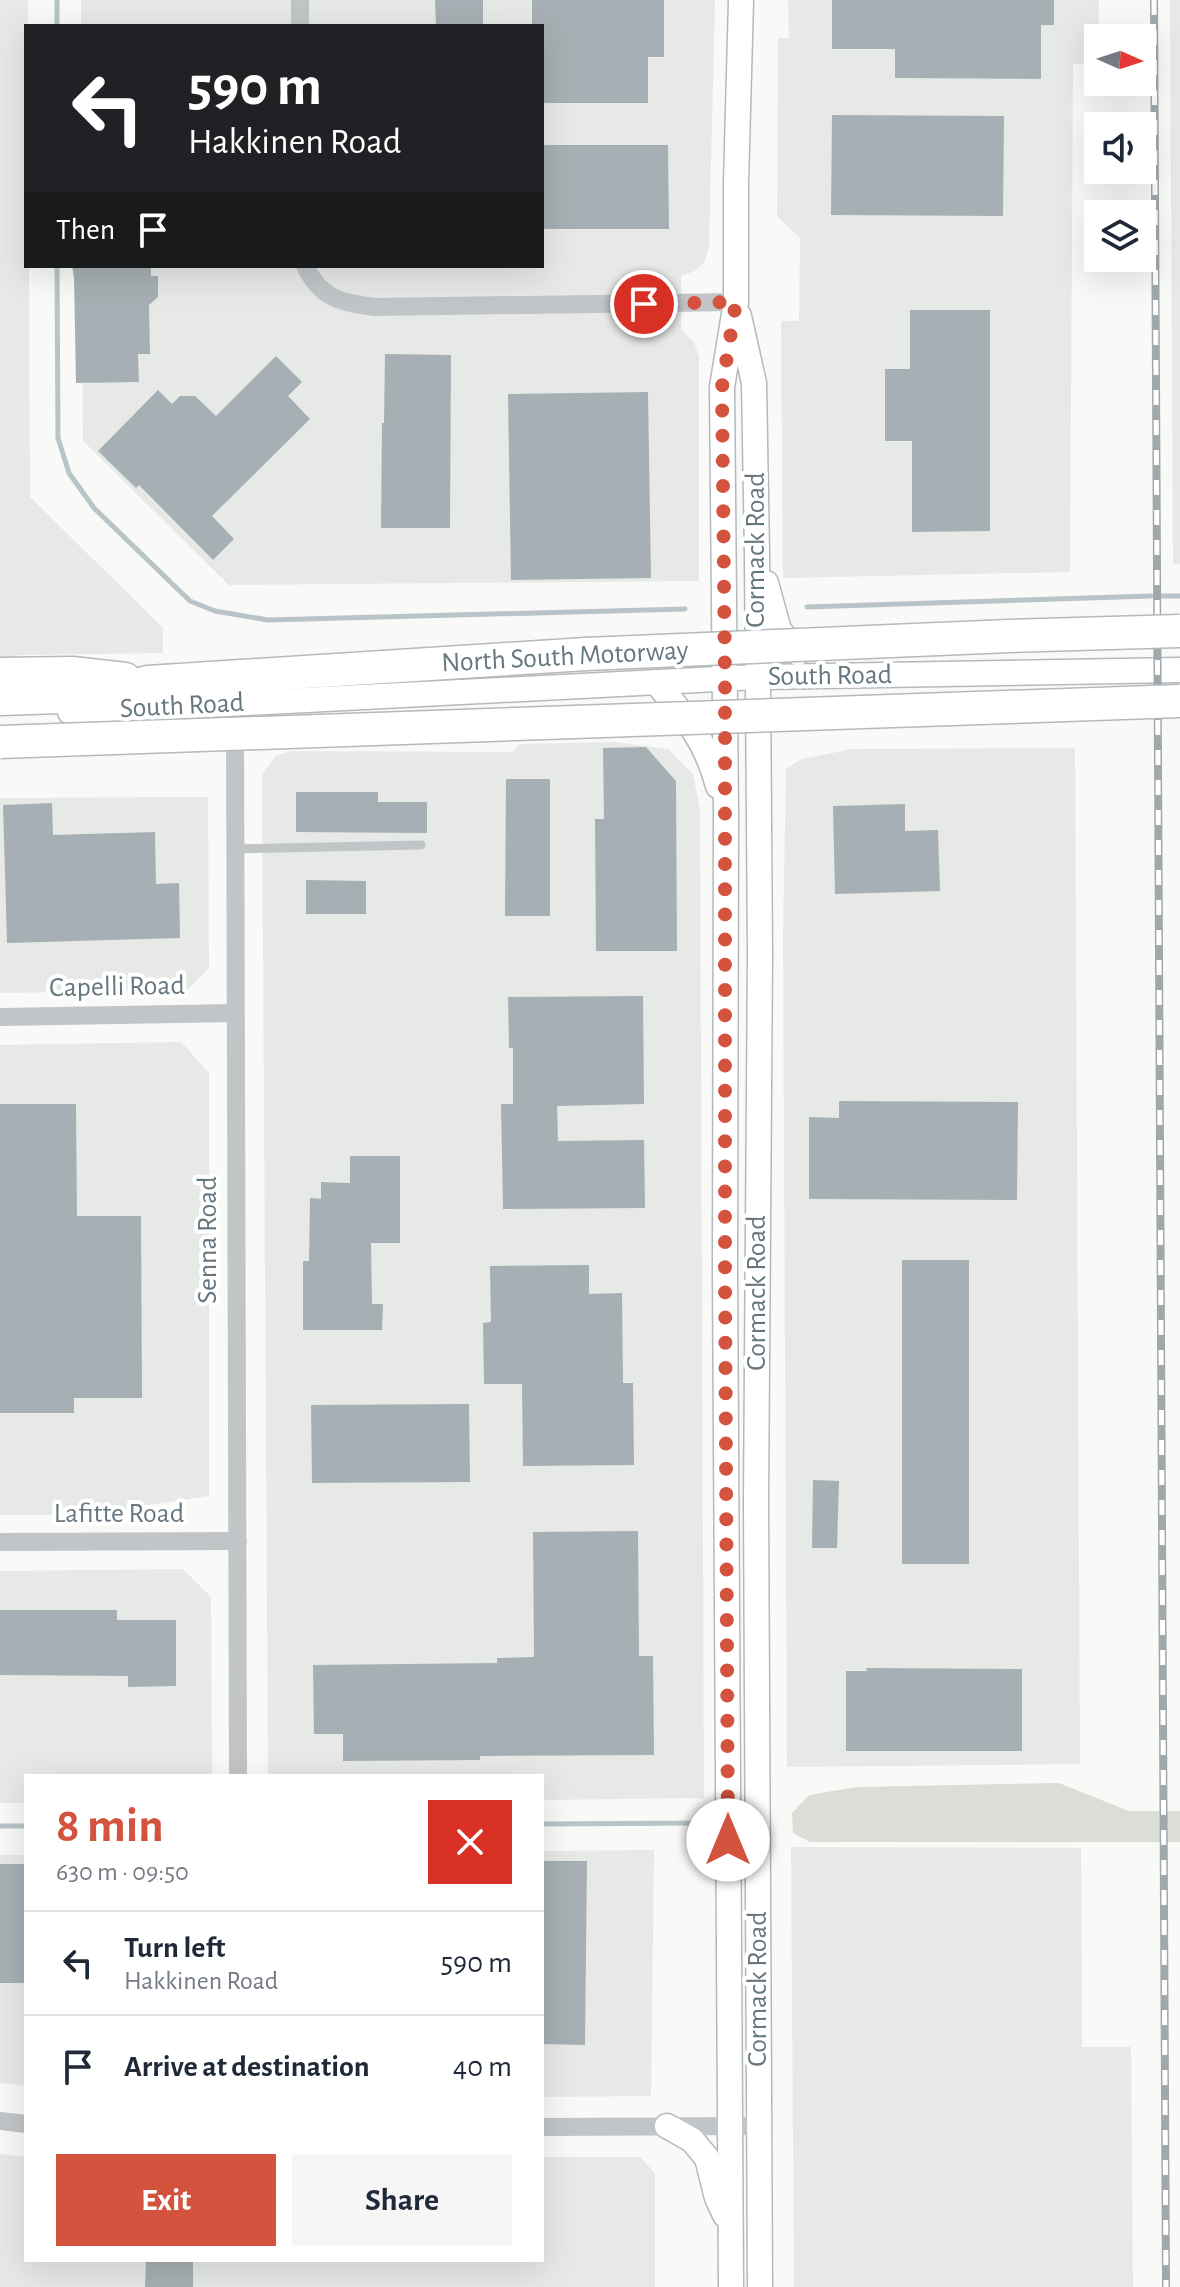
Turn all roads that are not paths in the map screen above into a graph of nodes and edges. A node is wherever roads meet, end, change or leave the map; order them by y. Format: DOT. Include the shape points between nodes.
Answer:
graph roads {
  1 [pos="300,0"];
  2 [pos="741,0"];
  3 [pos="300,24"];
  4 [pos="306,268"];
  5 [pos="736,302"];
  6 [pos="757,554"];
  7 [pos="1180,631"];
  8 [pos="1180,670"];
  9 [pos="0,674"];
  10 [pos="817,676"];
  11 [pos="757,677"];
  12 [pos="725,679"];
  13 [pos="148,682"];
  14 [pos="656,682"];
  15 [pos="0,699"];
  16 [pos="1180,701"];
  17 [pos="235,703"];
  18 [pos="0,715"];
  19 [pos="0,742"];
  20 [pos="726,815"];
  21 [pos="421,845"];
  22 [pos="236,849"];
  23 [pos="760,954"];
  24 [pos="726,955"];
  25 [pos="235,1013"];
  26 [pos="0,1017"];
  27 [pos="238,1541"];
  28 [pos="0,1542"];
  29 [pos="238,1774"];
  30 [pos="0,2121"];
  31 [pos="24,2124"];
  32 [pos="667,2126"];
  33 [pos="730,2126"];
  34 [pos="758,2126"];
  35 [pos="544,2127"];
  36 [pos="731,2228"];
  37 [pos="731,2287"];
  38 [pos="760,2287"];
  1 -- 3 [label="street"];
  2 -- 5 [label="street, Cormack Road"];
  4 -- 5 [label="street" via="328,296 374,307"];
  5 -- 6 [label="street, Cormack Road" via="754,383"];
  5 -- 12 [label="street, Cormack Road" via="722,387"];
  6 -- 10 [label="street" via="779,630"];
  6 -- 11 [label="street, Cormack Road"];
  7 -- 13 [label="highway, North South Motorway, bridge" via="586,654"];
  8 -- 10 [label="street, South Road"];
  9 -- 13 [label="highway" via="72,673"];
  10 -- 11 [label="street, South Road"];
  11 -- 12 [label="street, South Road"];
  11 -- 23 [label="street, Cormack Road"];
  12 -- 14 [label="street, South Road"];
  12 -- 20 [label="street, Cormack Road"];
  13 -- 15 [label="highway, North South Motorway" via="91,696"];
  14 -- 17 [label="street, South Road"];
  14 -- 20 [label="street" via="695,729 711,761"];
  16 -- 19 [label="highway, bridge"];
  17 -- 18 [label="street, South Road"];
  17 -- 22 [label="street, Senna Road"];
  20 -- 24 [label="street, Cormack Road"];
  21 -- 22 [label="lane"];
  22 -- 25 [label="street, Senna Road"];
  23 -- 24 [label="street"];
  23 -- 34 [label="street, Cormack Road"];
  24 -- 33 [label="street, Cormack Road"];
  25 -- 26 [label="street, Capelli Road"];
  25 -- 27 [label="street, Senna Road"];
  27 -- 28 [label="street, Lafitte Road"];
  27 -- 29 [label="street, Senna Road"];
  30 -- 31 [label="street"];
  32 -- 33 [label="street"];
  32 -- 35 [label="street"];
  32 -- 36 [label="street" via="692,2140 707,2158"];
  33 -- 34 [label="street"];
  33 -- 36 [label="street, Cormack Road"];
  34 -- 38 [label="street, Cormack Road"];
  36 -- 37 [label="street, Cormack Road"];
}
